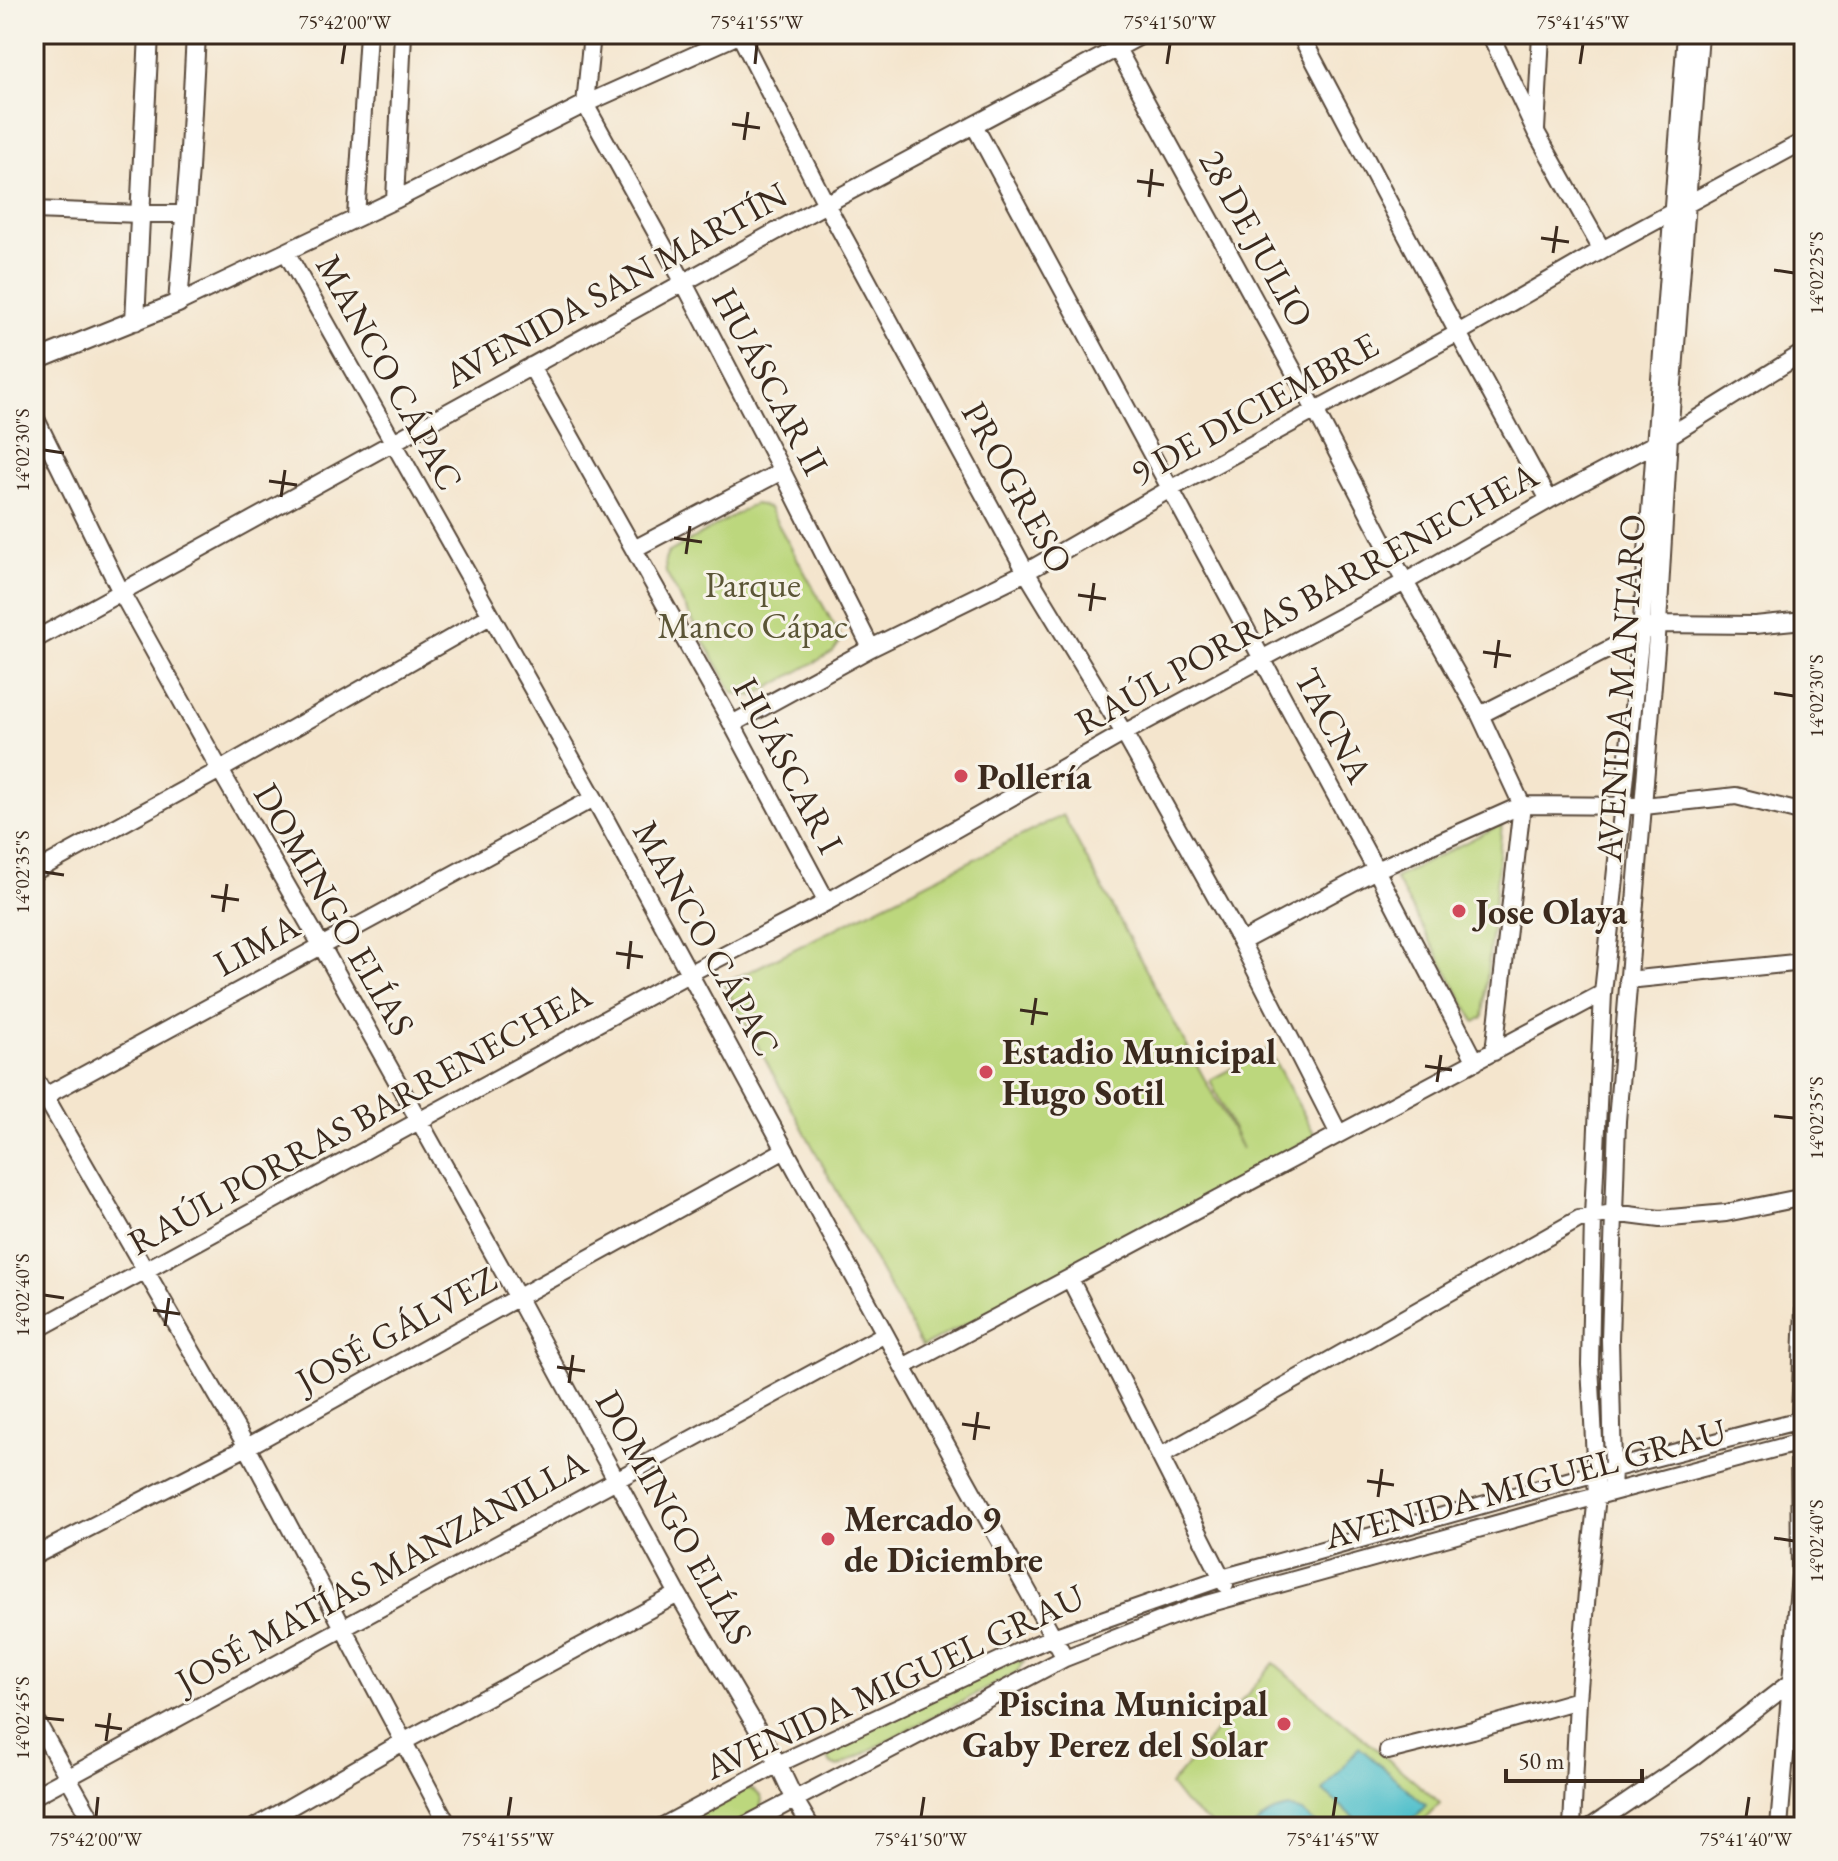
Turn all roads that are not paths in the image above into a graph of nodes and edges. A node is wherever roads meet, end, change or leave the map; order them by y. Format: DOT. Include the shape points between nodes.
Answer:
graph roads {
  1 [pos="149,34"];
  2 [pos="196,34"];
  3 [pos="368,34"];
  4 [pos="403,34"];
  5 [pos="592,34"];
  6 [pos="740,34"];
  7 [pos="1144,34"];
  8 [pos="1300,34"];
  9 [pos="1490,34"];
  10 [pos="1541,34"];
  11 [pos="1686,34"];
  12 [pos="1700,34"];
  13 [pos="1112,41"];
  14 [pos="585,104"];
  15 [pos="974,125"];
  16 [pos="1536,132"];
  17 [pos="1804,141"];
  18 [pos="395,200"];
  19 [pos="826,204"];
  20 [pos="1679,207"];
  21 [pos="34,210"];
  22 [pos="140,214"];
  23 [pos="186,214"];
  24 [pos="356,217"];
  25 [pos="1602,250"];
  26 [pos="286,252"];
  27 [pos="684,283"];
  28 [pos="178,303"];
  29 [pos="135,321"];
  30 [pos="1458,333"];
  31 [pos="1804,352"];
  32 [pos="34,361"];
  33 [pos="531,366"];
  34 [pos="1315,410"];
  35 [pos="34,415"];
  36 [pos="1662,440"];
  37 [pos="394,443"];
  38 [pos="782,471"];
  39 [pos="1170,489"];
  40 [pos="1549,500"];
  41 [pos="634,549"];
  42 [pos="1026,572"];
  43 [pos="1405,582"];
  44 [pos="121,592"];
  45 [pos="490,616"];
  46 [pos="1804,620"];
  47 [pos="1658,624"];
  48 [pos="1641,632"];
  49 [pos="34,640"];
  50 [pos="871,648"];
  51 [pos="1261,658"];
  52 [pos="1480,715"];
  53 [pos="732,724"];
  54 [pos="1124,733"];
  55 [pos="220,770"];
  56 [pos="594,798"];
  57 [pos="1522,805"];
  58 [pos="1624,806"];
  59 [pos="1644,806"];
  60 [pos="1804,813"];
  61 [pos="1376,870"];
  62 [pos="34,872"];
  63 [pos="827,902"];
  64 [pos="1241,942"];
  65 [pos="321,945"];
  66 [pos="1804,962"];
  67 [pos="690,973"];
  68 [pos="1628,980"];
  69 [pos="1603,993"];
  70 [pos="1494,1052"];
  71 [pos="1476,1062"];
  72 [pos="34,1077"];
  73 [pos="39,1099"];
  74 [pos="418,1121"];
  75 [pos="1339,1134"];
  76 [pos="785,1150"];
  77 [pos="1804,1197"];
  78 [pos="1613,1213"];
  79 [pos="1593,1217"];
  80 [pos="145,1271"];
  81 [pos="1070,1279"];
  82 [pos="518,1298"];
  83 [pos="1804,1308"];
  84 [pos="34,1331"];
  85 [pos="885,1334"];
  86 [pos="903,1367"];
  87 [pos="1802,1420"];
  88 [pos="1802,1442"];
  89 [pos="247,1447"];
  90 [pos="1161,1456"];
  91 [pos="1613,1468"];
  92 [pos="1596,1473"];
  93 [pos="617,1479"];
  94 [pos="1605,1494"];
  95 [pos="34,1556"];
  96 [pos="1222,1578"];
  97 [pos="678,1594"];
  98 [pos="1231,1596"];
  99 [pos="343,1629"];
  100 [pos="1053,1637"];
  101 [pos="1065,1658"];
  102 [pos="1798,1680"];
  103 [pos="1578,1700"];
  104 [pos="34,1717"];
  105 [pos="403,1742"];
  106 [pos="1388,1751"];
  107 [pos="778,1764"];
  108 [pos="67,1778"];
  109 [pos="34,1796"];
  110 [pos="795,1800"];
  111 [pos="96,1827"];
  112 [pos="255,1827"];
  113 [pos="449,1827"];
  114 [pos="661,1827"];
  115 [pos="742,1827"];
  116 [pos="811,1827"];
  117 [pos="1572,1827"];
  118 [pos="1591,1827"];
  119 [pos="1779,1827"];
  1 -- 22 [label="street"];
  2 -- 23 [label="street"];
  3 -- 24 [label="street"];
  4 -- 18 [label="street"];
  5 -- 14 [label="street"];
  6 -- 14 [label="street"];
  6 -- 19 [label="street, PROGRESO"];
  7 -- 13 [label="street, AVENIDA SAN MARTÍN"];
  8 -- 30 [label="street"];
  9 -- 16 [label="street"];
  10 -- 16 [label="street"];
  11 -- 20 [label="street"];
  12 -- 20 [label="street"];
  13 -- 15 [label="street, AVENIDA SAN MARTÍN"];
  13 -- 34 [label="street, 28 DE JULIO"];
  14 -- 18 [label="street"];
  14 -- 27 [label="street, HUÁSCAR II"];
  15 -- 19 [label="street, AVENIDA SAN MARTÍN"];
  15 -- 39 [label="street, TACNA"];
  16 -- 25 [label="street"];
  17 -- 20 [label="street, 9 DE DICIEMBRE"];
  18 -- 24 [label="street"];
  19 -- 27 [label="street, AVENIDA SAN MARTÍN"];
  19 -- 42 [label="street, PROGRESO"];
  20 -- 25 [label="street, 9 DE DICIEMBRE"];
  20 -- 36 [label="street"];
  21 -- 22 [label="street"];
  22 -- 23 [label="street"];
  22 -- 29 [label="street"];
  23 -- 28 [label="street"];
  24 -- 26 [label="street"];
  25 -- 30 [label="street, 9 DE DICIEMBRE"];
  26 -- 28 [label="street"];
  26 -- 37 [label="street, MANCO CÁPAC"];
  27 -- 33 [label="street, AVENIDA SAN MARTÍN"];
  27 -- 38 [label="street, HUÁSCAR II"];
  28 -- 29 [label="street"];
  29 -- 32 [label="street"];
  30 -- 34 [label="street, 9 DE DICIEMBRE"];
  30 -- 40 [label="street"];
  31 -- 36 [label="street, RAÚL PORRAS BARRENECHEA"];
  33 -- 37 [label="street, AVENIDA SAN MARTÍN"];
  33 -- 41 [label="street, HUÁSCAR I"];
  34 -- 39 [label="street, 9 DE DICIEMBRE"];
  34 -- 43 [label="street, 28 DE JULIO"];
  35 -- 44 [label="street, DOMINGO ELÍAS"];
  36 -- 40 [label="street, RAÚL PORRAS BARRENECHEA"];
  36 -- 47 [label="street, AVENIDA MANTARO"];
  36 -- 48 [label="street"];
  37 -- 44 [label="street, AVENIDA SAN MARTÍN"];
  37 -- 45 [label="street, MANCO CÁPAC"];
  38 -- 41 [label="street"];
  38 -- 50 [label="street, HUÁSCAR II"];
  39 -- 42 [label="street, 9 DE DICIEMBRE"];
  39 -- 51 [label="street, TACNA"];
  40 -- 43 [label="street, RAÚL PORRAS BARRENECHEA"];
  41 -- 53 [label="street, HUÁSCAR I"];
  42 -- 50 [label="street, 9 DE DICIEMBRE"];
  42 -- 54 [label="street, PROGRESO"];
  43 -- 51 [label="street, RAÚL PORRAS BARRENECHEA"];
  43 -- 52 [label="street, 28 DE JULIO"];
  44 -- 49 [label="street, AVENIDA SAN MARTÍN"];
  44 -- 55 [label="street, DOMINGO ELÍAS"];
  45 -- 55 [label="street"];
  45 -- 56 [label="street, MANCO CÁPAC"];
  46 -- 47 [label="street"];
  47 -- 48 [label="street"];
  47 -- 59 [label="street, AVENIDA MANTARO"];
  48 -- 52 [label="street"];
  48 -- 58 [label="street"];
  50 -- 53 [label="street, 9 DE DICIEMBRE"];
  51 -- 54 [label="street, RAÚL PORRAS BARRENECHEA"];
  51 -- 61 [label="street, TACNA"];
  52 -- 57 [label="street, 28 DE JULIO"];
  53 -- 63 [label="street, HUÁSCAR I"];
  54 -- 63 [label="street, RAÚL PORRAS BARRENECHEA"];
  54 -- 64 [label="street, PROGRESO"];
  55 -- 62 [label="street"];
  55 -- 65 [label="street, DOMINGO ELÍAS"];
  56 -- 65 [label="street, LIMA"];
  56 -- 67 [label="street, MANCO CÁPAC"];
  57 -- 58 [label="street"];
  57 -- 61 [label="street"];
  57 -- 70 [label="street"];
  58 -- 59 [label="street"];
  58 -- 69 [label="street"];
  59 -- 60 [label="street" via="1736,796"];
  59 -- 68 [label="street, AVENIDA MANTARO"];
  61 -- 64 [label="street"];
  61 -- 71 [label="street, TACNA"];
  63 -- 67 [label="street, RAÚL PORRAS BARRENECHEA"];
  64 -- 75 [label="street, PROGRESO"];
  65 -- 73 [label="street, LIMA"];
  65 -- 74 [label="street, DOMINGO ELÍAS"];
  66 -- 68 [label="street"];
  67 -- 74 [label="street, RAÚL PORRAS BARRENECHEA"];
  67 -- 76 [label="street, MANCO CÁPAC"];
  68 -- 78 [label="street, AVENIDA MANTARO"];
  69 -- 70 [label="street"];
  69 -- 79 [label="street"];
  70 -- 71 [label="street"];
  71 -- 75 [label="street"];
  72 -- 73 [label="street"];
  73 -- 80 [label="street"];
  74 -- 80 [label="street, RAÚL PORRAS BARRENECHEA"];
  74 -- 82 [label="street, DOMINGO ELÍAS"];
  75 -- 81 [label="street"];
  76 -- 82 [label="street, JOSÉ GÁLVEZ"];
  76 -- 85 [label="street, MANCO CÁPAC"];
  77 -- 78 [label="street" via="1726,1213 1660,1219"];
  78 -- 79 [label="street"];
  78 -- 91 [label="street, AVENIDA MANTARO"];
  79 -- 90 [label="street" via="1579,1219"];
  79 -- 92 [label="street" via="1590,1365"];
  80 -- 84 [label="street, RAÚL PORRAS BARRENECHEA"];
  80 -- 89 [label="street"];
  81 -- 86 [label="street"];
  81 -- 90 [label="street"];
  82 -- 89 [label="street, JOSÉ GÁLVEZ"];
  82 -- 93 [label="street, DOMINGO ELÍAS"];
  83 -- 87 [label="street"];
  85 -- 86 [label="street, MANCO CÁPAC"];
  85 -- 93 [label="street, JOSÉ MATÍAS MANZANILLA"];
  86 -- 100 [label="street, MANCO CÁPAC"];
  87 -- 88 [label="street"];
  87 -- 91 [label="street, AVENIDA MIGUEL GRAU"];
  88 -- 94 [label="street, AVENIDA MIGUEL GRAU"];
  88 -- 102 [label="street"];
  89 -- 95 [label="street, JOSÉ GÁLVEZ"];
  89 -- 99 [label="street"];
  90 -- 96 [label="street"];
  91 -- 92 [label="street, AVENIDA MIGUEL GRAU"];
  91 -- 94 [label="street, AVENIDA MANTARO"];
  92 -- 94 [label="street"];
  92 -- 96 [label="street, AVENIDA MIGUEL GRAU"];
  93 -- 97 [label="street, DOMINGO ELÍAS"];
  93 -- 99 [label="street, JOSÉ MATÍAS MANZANILLA"];
  94 -- 98 [label="street, AVENIDA MIGUEL GRAU"];
  94 -- 103 [label="street, AVENIDA MANTARO"];
  96 -- 98 [label="street"];
  96 -- 100 [label="street, AVENIDA MIGUEL GRAU"];
  97 -- 105 [label="street"];
  97 -- 107 [label="street, DOMINGO ELÍAS"];
  98 -- 101 [label="street, AVENIDA MIGUEL GRAU"];
  99 -- 105 [label="street"];
  99 -- 108 [label="street, JOSÉ MATÍAS MANZANILLA"];
  100 -- 101 [label="street, MANCO CÁPAC"];
  100 -- 107 [label="street, AVENIDA MIGUEL GRAU"];
  101 -- 110 [label="street, AVENIDA MIGUEL GRAU"];
  102 -- 118 [label="street"];
  102 -- 119 [label="street"];
  103 -- 106 [label="street"];
  103 -- 117 [label="street, AVENIDA MANTARO"];
  104 -- 108 [label="street"];
  105 -- 112 [label="street"];
  105 -- 113 [label="street"];
  107 -- 110 [label="street, DOMINGO ELÍAS"];
  107 -- 114 [label="street, AVENIDA MIGUEL GRAU"];
  108 -- 109 [label="street, JOSÉ MATÍAS MANZANILLA"];
  108 -- 111 [label="street"];
  110 -- 115 [label="street, AVENIDA MIGUEL GRAU"];
  110 -- 116 [label="street, DOMINGO ELÍAS"];
}
